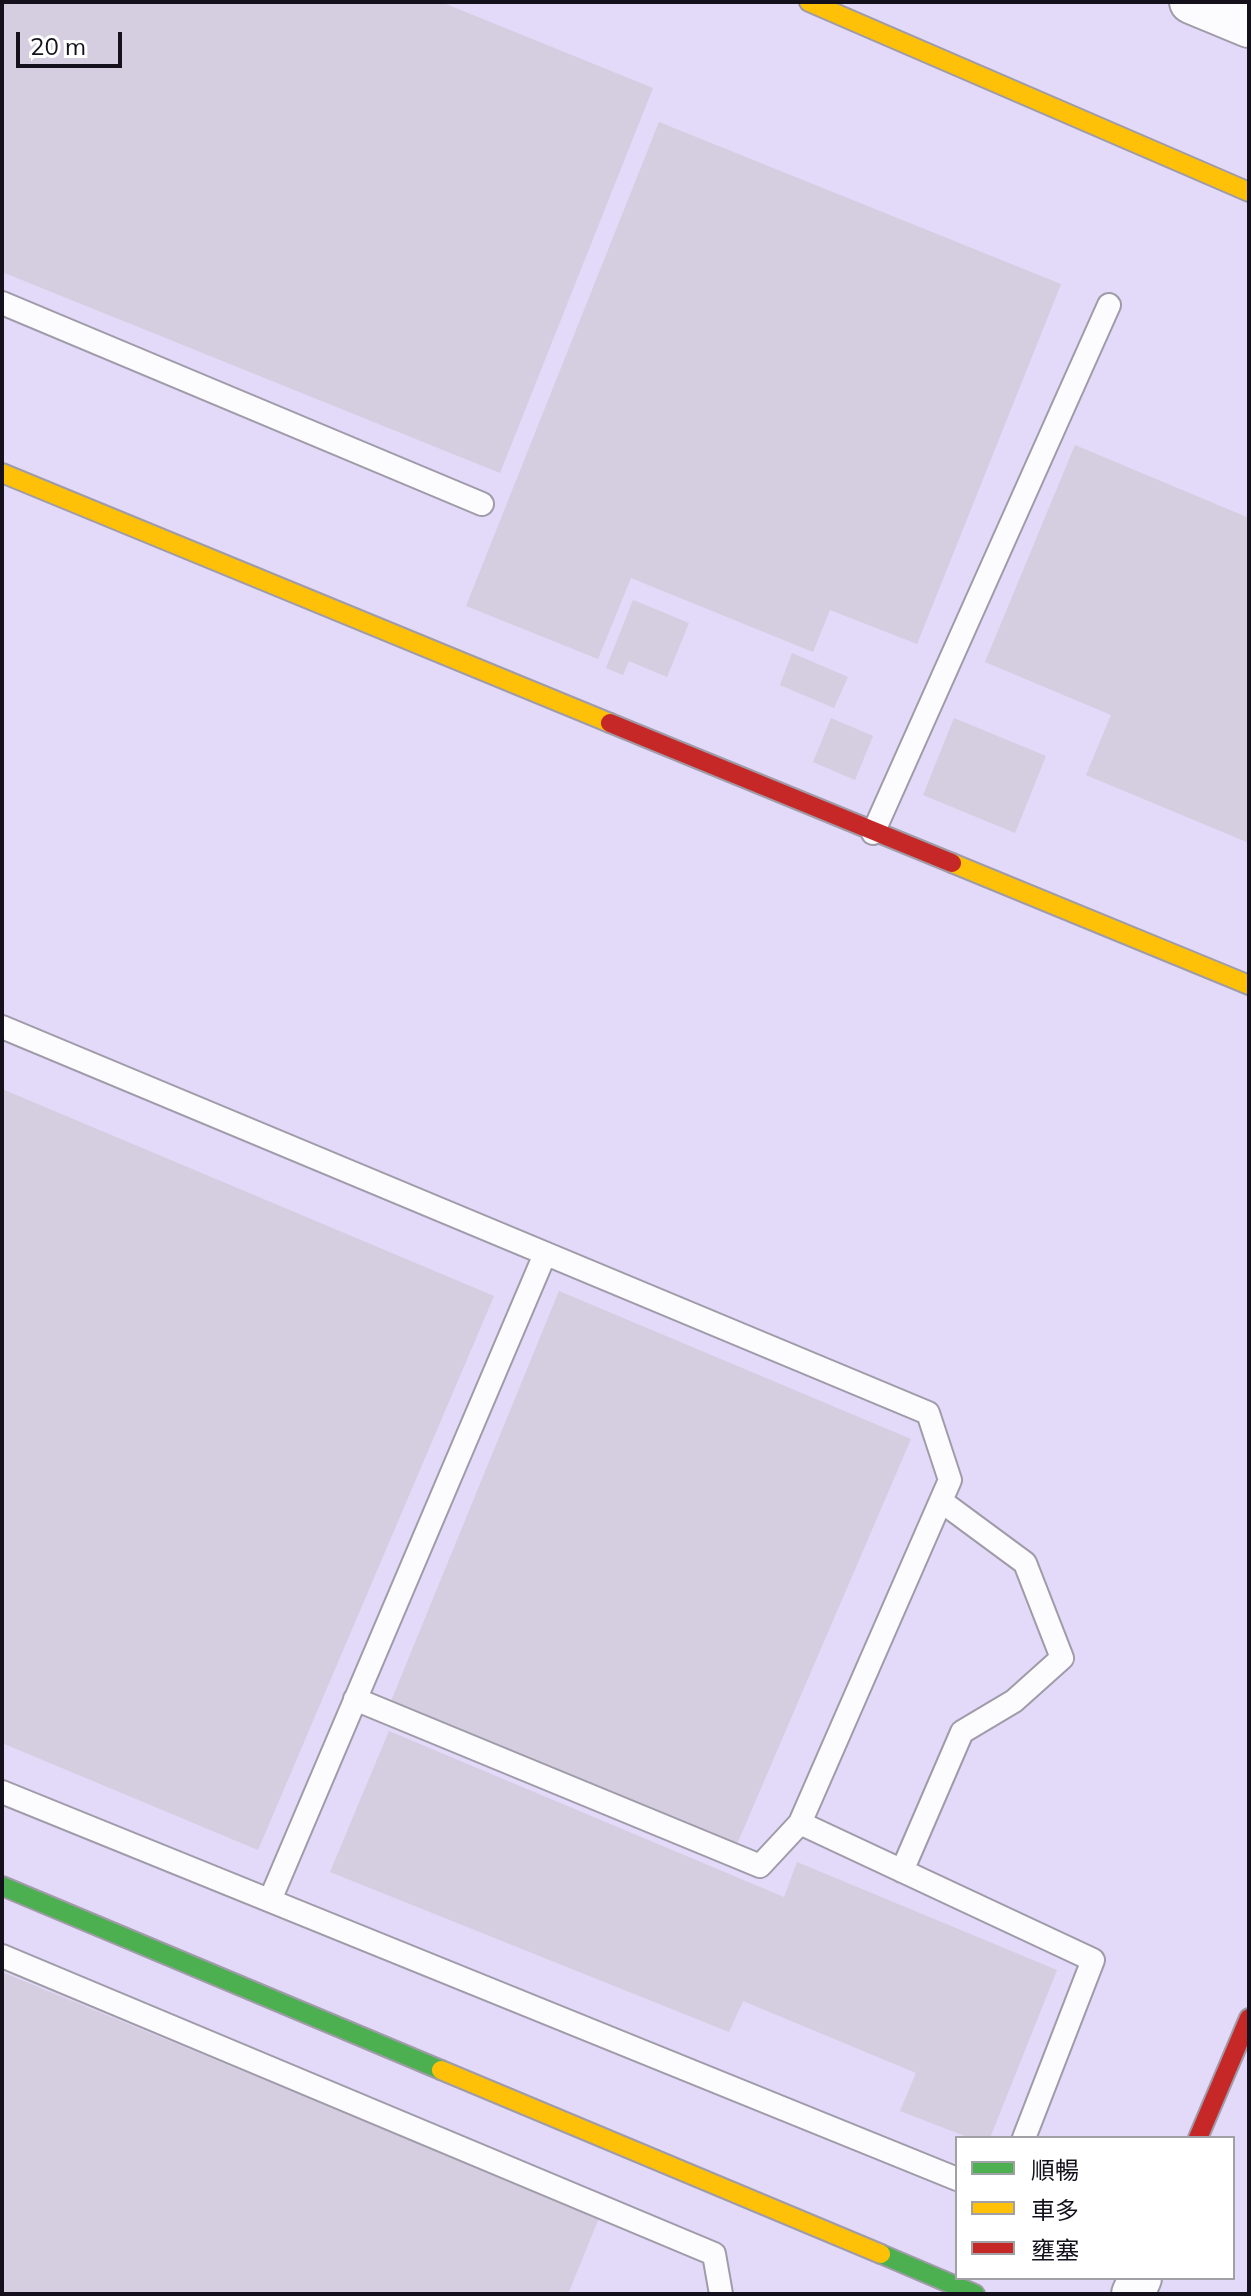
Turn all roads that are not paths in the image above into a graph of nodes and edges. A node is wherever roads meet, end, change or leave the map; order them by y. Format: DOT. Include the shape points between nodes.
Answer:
graph roads {
  1 [pos="809,2"];
  2 [pos="1191,2"];
  3 [pos="1249,26"];
  4 [pos="1249,192"];
  5 [pos="2,303"];
  6 [pos="1109,305"];
  7 [pos="2,473"];
  8 [pos="482,504"];
  9 [pos="873,833"];
  10 [pos="1249,985"];
  11 [pos="2,1027"];
  12 [pos="545,1254"];
  13 [pos="941,1501"];
  14 [pos="355,1699"];
  15 [pos="2,1792"];
  16 [pos="800,1823"];
  17 [pos="902,1871"];
  18 [pos="2,1886"];
  19 [pos="270,1900"];
  20 [pos="2,1956"];
  21 [pos="1249,2018"];
  22 [pos="1025,2136"];
  23 [pos="1199,2136"];
  24 [pos="955,2178"];
  25 [pos="721,2294"];
  26 [pos="975,2294"];
  1 -- 4 [label="street"];
  2 -- 3 [label="street"];
  5 -- 8 [label="lane"];
  6 -- 9 [label="lane"];
  7 -- 9 [label="street"];
  9 -- 10 [label="street"];
  11 -- 12 [label="lane"];
  12 -- 13 [label="lane" via="928,1413 950,1480"];
  12 -- 14 [label="lane"];
  13 -- 16 [label="lane"];
  13 -- 17 [label="lane" via="1025,1563 1062,1658 1014,1701 962,1732"];
  14 -- 16 [label="lane" via="760,1866"];
  14 -- 19 [label="lane"];
  15 -- 19 [label="lane"];
  16 -- 17 [label="lane"];
  17 -- 22 [label="lane" via="1093,1960"];
  18 -- 26 [label="street"];
  19 -- 24 [label="lane"];
  20 -- 25 [label="lane" via="714,2254"];
  21 -- 23 [label="street"];
}
